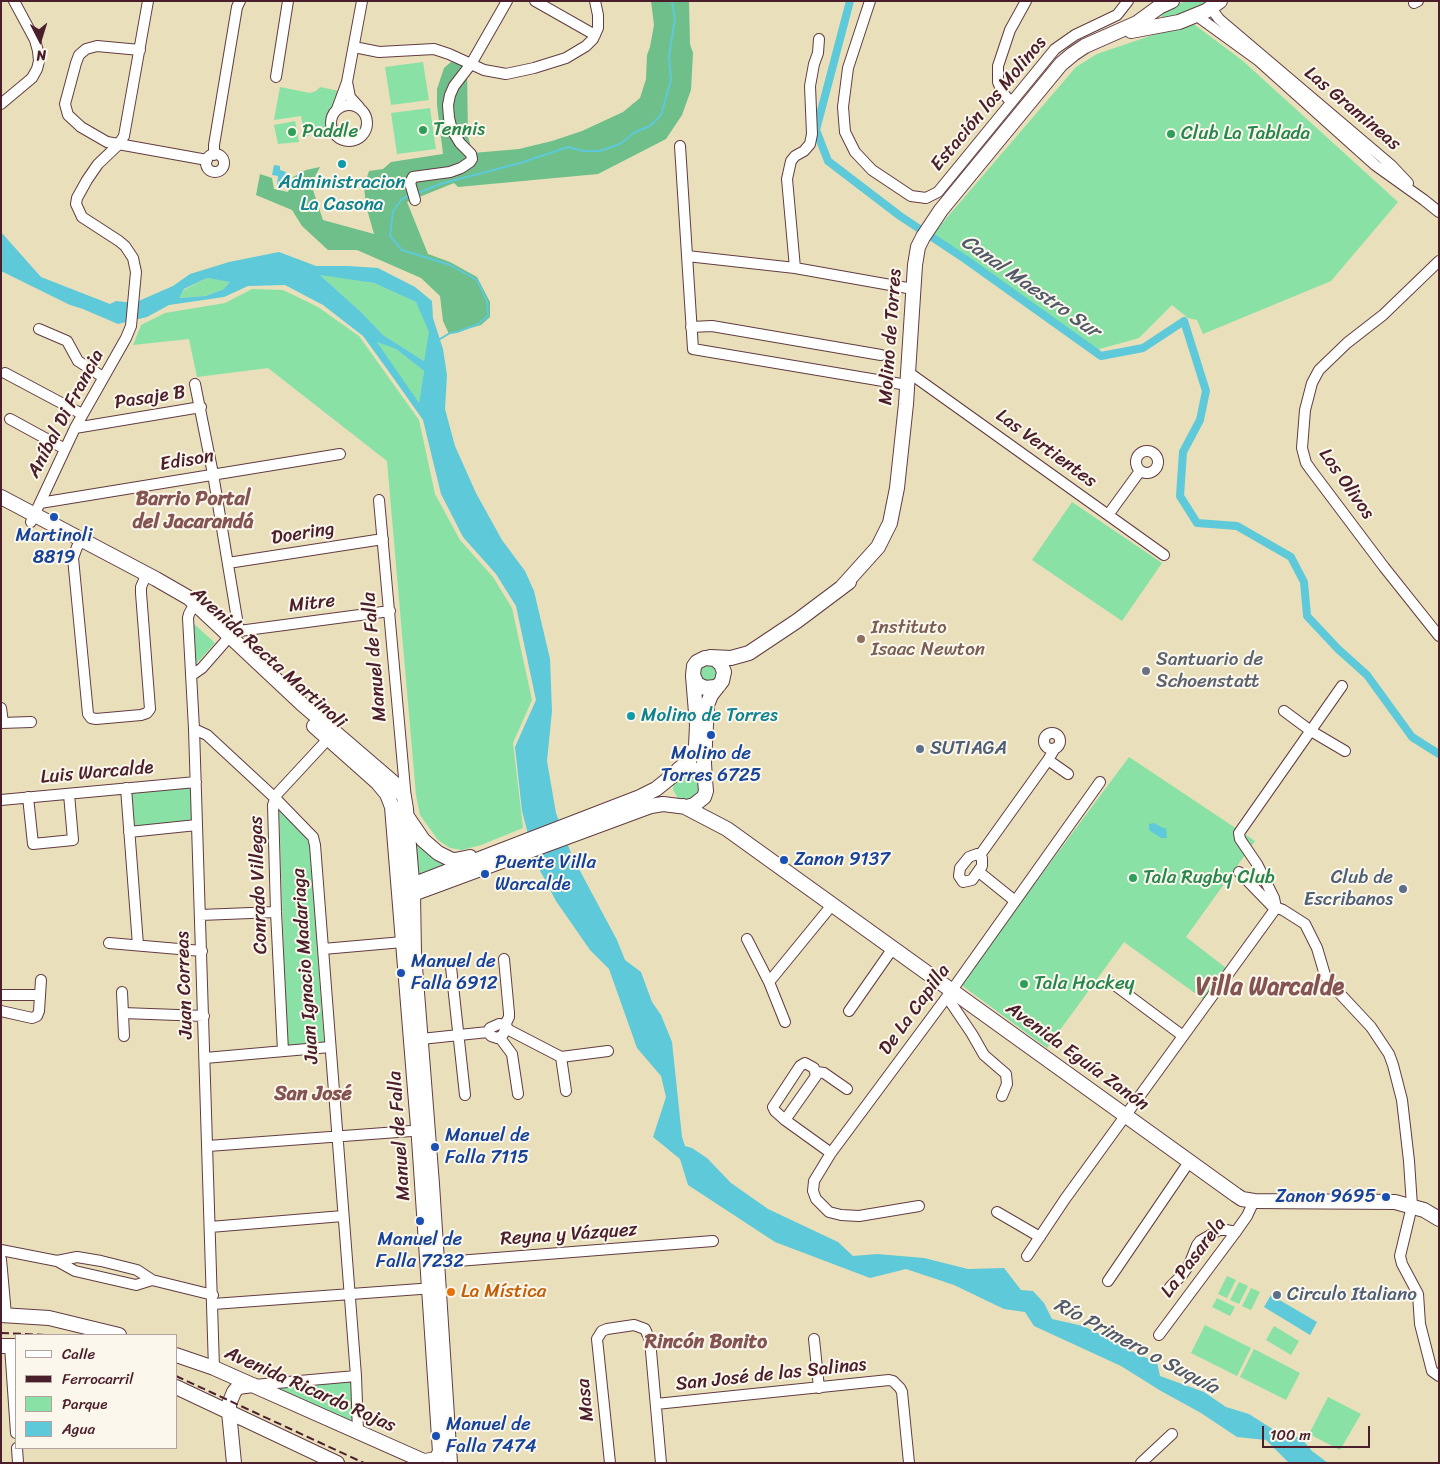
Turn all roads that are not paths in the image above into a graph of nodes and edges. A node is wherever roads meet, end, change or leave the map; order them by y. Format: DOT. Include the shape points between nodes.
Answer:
graph roads {
  1 [pos="14,1"];
  2 [pos="148,1"];
  3 [pos="240,1"];
  4 [pos="288,1"];
  5 [pos="362,1"];
  6 [pos="507,1"];
  7 [pos="535,1"];
  8 [pos="595,1"];
  9 [pos="870,1"];
  10 [pos="1026,1"];
  11 [pos="1128,1"];
  12 [pos="1162,3"];
  13 [pos="1213,4"];
  14 [pos="1197,16"];
  15 [pos="1168,25"];
  16 [pos="595,35"];
  17 [pos="1108,37"];
  18 [pos="819,39"];
  19 [pos="1241,43"];
  20 [pos="354,47"];
  21 [pos="140,50"];
  22 [pos="471,64"];
  23 [pos="276,78"];
  24 [pos="347,82"];
  25 [pos="1011,102"];
  26 [pos="1,104"];
  27 [pos="360,108"];
  28 [pos="337,109"];
  29 [pos="118,145"];
  30 [pos="680,146"];
  31 [pos="414,196"];
  32 [pos="1439,212"];
  33 [pos="687,256"];
  34 [pos="1439,262"];
  35 [pos="795,268"];
  36 [pos="913,288"];
  37 [pos="692,327"];
  38 [pos="39,329"];
  39 [pos="881,355"];
  40 [pos="5,373"];
  41 [pos="103,377"];
  42 [pos="907,378"];
  43 [pos="196,384"];
  44 [pos="201,408"];
  45 [pos="82,414"];
  46 [pos="10,419"];
  47 [pos="75,428"];
  48 [pos="64,449"];
  49 [pos="340,454"];
  50 [pos="1140,471"];
  51 [pos="213,474"];
  52 [pos="1,497"];
  53 [pos="379,500"];
  54 [pos="1,507"];
  55 [pos="35,513"];
  56 [pos="1108,516"];
  57 [pos="382,540"];
  58 [pos="79,543"];
  59 [pos="1164,554"];
  60 [pos="228,563"];
  61 [pos="145,577"];
  62 [pos="193,607"];
  63 [pos="390,611"];
  64 [pos="797,621"];
  65 [pos="1439,636"];
  66 [pos="231,637"];
  67 [pos="710,657"];
  68 [pos="192,675"];
  69 [pos="693,675"];
  70 [pos="720,683"];
  71 [pos="1342,686"];
  72 [pos="1,708"];
  73 [pos="1284,711"];
  74 [pos="32,722"];
  75 [pos="2,723"];
  76 [pos="194,729"];
  77 [pos="1311,731"];
  78 [pos="328,739"];
  79 [pos="1054,748"];
  80 [pos="1345,752"];
  81 [pos="1048,760"];
  82 [pos="404,772"];
  83 [pos="674,774"];
  84 [pos="1068,774"];
  85 [pos="196,782"];
  86 [pos="1100,782"];
  87 [pos="394,783"];
  88 [pos="706,784"];
  89 [pos="126,788"];
  90 [pos="69,794"];
  91 [pos="28,797"];
  92 [pos="275,798"];
  93 [pos="389,798"];
  94 [pos="1,800"];
  95 [pos="682,806"];
  96 [pos="407,813"];
  97 [pos="597,819"];
  98 [pos="197,825"];
  99 [pos="727,829"];
  100 [pos="129,832"];
  101 [pos="513,849"];
  102 [pos="980,855"];
  103 [pos="979,872"];
  104 [pos="1239,872"];
  105 [pos="410,890"];
  106 [pos="1015,901"];
  107 [pos="832,905"];
  108 [pos="1276,908"];
  109 [pos="276,912"];
  110 [pos="200,915"];
  111 [pos="403,939"];
  112 [pos="746,939"];
  113 [pos="109,942"];
  114 [pos="138,945"];
  115 [pos="893,948"];
  116 [pos="323,949"];
  117 [pos="202,951"];
  118 [pos="504,959"];
  119 [pos="451,967"];
  120 [pos="41,980"];
  121 [pos="769,982"];
  122 [pos="1112,983"];
  123 [pos="122,992"];
  124 [pos="949,994"];
  125 [pos="1,995"];
  126 [pos="40,995"];
  127 [pos="1,1011"];
  128 [pos="849,1011"];
  129 [pos="123,1013"];
  130 [pos="204,1016"];
  131 [pos="785,1022"];
  132 [pos="506,1027"];
  133 [pos="488,1032"];
  134 [pos="458,1034"];
  135 [pos="124,1036"];
  136 [pos="1183,1036"];
  137 [pos="500,1038"];
  138 [pos="421,1039"];
  139 [pos="330,1047"];
  140 [pos="284,1051"];
  141 [pos="608,1051"];
  142 [pos="561,1057"];
  143 [pos="205,1058"];
  144 [pos="817,1072"];
  145 [pos="848,1089"];
  146 [pos="566,1091"];
  147 [pos="518,1094"];
  148 [pos="465,1095"];
  149 [pos="1002,1096"];
  150 [pos="1126,1116"];
  151 [pos="785,1120"];
  152 [pos="423,1130"];
  153 [pos="337,1137"];
  154 [pos="208,1146"];
  155 [pos="831,1153"];
  156 [pos="1189,1162"];
  157 [pos="1254,1201"];
  158 [pos="919,1206"];
  159 [pos="1412,1206"];
  160 [pos="998,1212"];
  161 [pos="343,1216"];
  162 [pos="1439,1219"];
  163 [pos="210,1227"];
  164 [pos="1236,1232"];
  165 [pos="1040,1237"];
  166 [pos="713,1241"];
  167 [pos="1,1250"];
  168 [pos="1027,1256"];
  169 [pos="1,1259"];
  170 [pos="57,1261"];
  171 [pos="432,1263"];
  172 [pos="152,1280"];
  173 [pos="1108,1281"];
  174 [pos="1170,1287"];
  175 [pos="433,1288"];
  176 [pos="349,1295"];
  177 [pos="213,1299"];
  178 [pos="4,1315"];
  179 [pos="115,1334"];
  180 [pos="1159,1335"];
  181 [pos="814,1339"];
  182 [pos="9,1346"];
  183 [pos="178,1356"];
  184 [pos="214,1368"];
  185 [pos="356,1376"];
  186 [pos="1439,1376"];
  187 [pos="253,1385"];
  188 [pos="819,1388"];
  189 [pos="178,1389"];
  190 [pos="656,1404"];
  191 [pos="228,1412"];
  192 [pos="15,1421"];
  193 [pos="358,1432"];
  194 [pos="1172,1434"];
  195 [pos="17,1449"];
  196 [pos="426,1462"];
  197 [pos="18,1463"];
  198 [pos="234,1463"];
  199 [pos="337,1463"];
  200 [pos="450,1463"];
  201 [pos="610,1463"];
  202 [pos="661,1463"];
  203 [pos="909,1463"];
  204 [pos="1141,1463"];
  1 -- 26 [label="street" via="38,51 38,69"];
  2 -- 21 [label="street"];
  3 -- 29 [label="street" via="211,157"];
  4 -- 23 [label="street"];
  5 -- 20 [label="street"];
  6 -- 22 [label="street"];
  7 -- 16 [label="street"];
  8 -- 16 [label="street" via="598,21"];
  9 -- 25 [label="street, Estación los Molinos" via="848,68 843,107 846,132 855,152 872,170 911,196 926,198 938,192"];
  10 -- 25 [label="street" via="1010,30 998,66 998,82"];
  11 -- 25 [label="street, Estación los Molinos" via="1116,15 1060,45"];
  12 -- 15 [label="main road" via="1158,21"];
  12 -- 17 [label="main road, Molino de Torres" via="1141,21"];
  13 -- 14 [label="main road, Molino de Torres"];
  13 -- 19 [label="street" via="1219,19"];
  14 -- 15 [label="main road, Molino de Torres"];
  14 -- 19 [label="street"];
  15 -- 17 [label="main road, Molino de Torres"];
  16 -- 22 [label="street" via="591,42 575,53 517,72 501,74"];
  17 -- 36 [label="main road, Molino de Torres" via="1085,46 1068,59 962,182 923,237 917,252"];
  18 -- 35 [label="street" via="810,86 810,144 791,161 788,173"];
  19 -- 32 [label="street, Las Gramineas" via="1376,165"];
  20 -- 22 [label="street" via="379,52 434,49"];
  20 -- 24 [label="street"];
  21 -- 29 [label="street" via="124,136"];
  21 -- 29 [label="street" via="97,46 86,49 79,55 65,104 72,120 99,138"];
  22 -- 31 [label="street" via="454,86 448,105 452,130 472,158 461,168 450,172 413,178 410,183"];
  24 -- 27 [label="street" via="350,97"];
  24 -- 28 [label="street"];
  27 -- 28 [label="street" via="348,104"];
  27 -- 28 [label="street" via="368,123 364,134 354,140 342,139 333,131 331,120"];
  29 -- 41 [label="street, Aníbal Di Francia" via="98,164 76,204 82,217 125,246 133,258 136,272 130,329"];
  30 -- 33 [label="street"];
  33 -- 35 [label="street"];
  33 -- 37 [label="street"];
  34 -- 65 [label="street, Los Olivos" via="1319,370 1305,410 1302,448 1311,470"];
  35 -- 36 [label="street"];
  36 -- 42 [label="main road, Molino de Torres"];
  37 -- 39 [label="street" via="712,326"];
  37 -- 42 [label="street" via="693,349"];
  38 -- 41 [label="street" via="66,342 78,361"];
  40 -- 45 [label="street"];
  41 -- 45 [label="street, Aníbal Di Francia"];
  42 -- 56 [label="street, Las Vertientes"];
  42 -- 64 [label="main road, Molino de Torres" via="898,500 887,539 851,581"];
  43 -- 44 [label="street"];
  44 -- 47 [label="street, Pasaje B"];
  44 -- 51 [label="street"];
  45 -- 47 [label="street, Aníbal Di Francia"];
  46 -- 48 [label="street"];
  47 -- 48 [label="street, Aníbal Di Francia"];
  48 -- 55 [label="street, Aníbal Di Francia"];
  49 -- 51 [label="street, Edison"];
  50 -- 56 [label="street"];
  51 -- 55 [label="street, Edison"];
  51 -- 60 [label="street"];
  52 -- 55 [label="main road, Avenida Recta Martinoli"];
  53 -- 57 [label="street, Manuel de Falla"];
  54 -- 55 [label="main road, Avenida Recta Martinoli"];
  55 -- 58 [label="main road, Avenida Recta Martinoli"];
  56 -- 59 [label="street, Las Vertientes"];
  57 -- 60 [label="street, Doering"];
  57 -- 63 [label="street, Manuel de Falla"];
  58 -- 61 [label="main road, Avenida Recta Martinoli"];
  58 -- 61 [label="street" via="73,558 88,714 91,718 141,715 147,713 150,706 141,593"];
  60 -- 66 [label="street"];
  61 -- 62 [label="main road, Avenida Recta Martinoli" via="178,591"];
  62 -- 66 [label="main road, Avenida Recta Martinoli"];
  62 -- 68 [label="street, Juan Correas" via="188,618"];
  63 -- 66 [label="street, Mitre"];
  63 -- 82 [label="street, Manuel de Falla"];
  64 -- 67 [label="main road, Molino de Torres" via="749,653 731,658"];
  64 -- 70 [label="main road, Molino de Torres"];
  66 -- 68 [label="street"];
  66 -- 78 [label="main road, Avenida Recta Martinoli"];
  66 -- 87 [label="main road, Avenida Recta Martinoli"];
  67 -- 69 [label="main road" via="697,662"];
  67 -- 70 [label="main road" via="722,664 724,672"];
  68 -- 76 [label="street, Juan Correas"];
  69 -- 70 [label="main road" via="697,684 706,688"];
  69 -- 83 [label="main road" via="696,746 689,761"];
  70 -- 88 [label="main road, Molino de Torres" via="710,695 706,710"];
  71 -- 77 [label="street"];
  72 -- 75 [label="street"];
  73 -- 77 [label="street"];
  74 -- 75 [label="street"];
  76 -- 85 [label="street, Juan Correas"];
  76 -- 92 [label="street, Juan Ignacio Madariaga" via="207,735"];
  77 -- 80 [label="street"];
  77 -- 108 [label="street" via="1239,833 1274,898"];
  78 -- 92 [label="street, Conrado Villegas"];
  78 -- 93 [label="main road, Avenida Recta Martinoli" via="377,782"];
  79 -- 81 [label="street"];
  81 -- 84 [label="street"];
  81 -- 102 [label="street"];
  82 -- 87 [label="street"];
  82 -- 96 [label="street, Manuel de Falla"];
  83 -- 88 [label="main road" via="685,768 693,769 701,773"];
  83 -- 95 [label="main road" via="668,785 669,794"];
  83 -- 97 [label="main road" via="646,794"];
  85 -- 89 [label="street, Luis Warcalde"];
  85 -- 98 [label="street, Juan Correas"];
  86 -- 106 [label="street, De La Capilla"];
  87 -- 96 [label="main road, Manuel de Falla" via="404,797"];
  88 -- 95 [label="main road" via="700,802"];
  88 -- 99 [label="main road, Avenida Eguía Zanón" via="709,806"];
  89 -- 90 [label="street, Luis Warcalde"];
  89 -- 100 [label="street"];
  90 -- 91 [label="street, Luis Warcalde"];
  90 -- 91 [label="street" via="73,840 33,844"];
  91 -- 94 [label="street, Luis Warcalde"];
  92 -- 109 [label="street, Conrado Villegas"];
  92 -- 116 [label="street, Juan Ignacio Madariaga" via="313,838"];
  93 -- 105 [label="main road, Avenida Recta Martinoli" via="396,805 400,820"];
  93 -- 111 [label="main road, Manuel de Falla"];
  95 -- 97 [label="main road" via="655,804"];
  95 -- 99 [label="main road, Avenida Eguía Zanón"];
  96 -- 101 [label="main road" via="423,840 450,859 460,860 496,848"];
  96 -- 105 [label="main road, Manuel de Falla"];
  97 -- 101 [label="main road"];
  98 -- 100 [label="street"];
  98 -- 110 [label="street, Juan Correas"];
  99 -- 107 [label="main road, Avenida Eguía Zanón"];
  100 -- 114 [label="street"];
  101 -- 105 [label="main road"];
  102 -- 103 [label="street" via="983,862"];
  102 -- 103 [label="street" via="969,857 960,868 959,876 967,882"];
  103 -- 106 [label="street"];
  104 -- 108 [label="street"];
  105 -- 111 [label="main road"];
  105 -- 138 [label="main road, Manuel de Falla"];
  106 -- 124 [label="street, De La Capilla"];
  107 -- 115 [label="main road, Avenida Eguía Zanón"];
  107 -- 121 [label="street"];
  108 -- 136 [label="street"];
  108 -- 159 [label="street" via="1305,924 1329,982 1371,1027 1389,1054 1402,1100"];
  109 -- 110 [label="street"];
  109 -- 140 [label="street, Conrado Villegas"];
  110 -- 117 [label="street, Juan Correas"];
  111 -- 116 [label="street"];
  111 -- 152 [label="main road, Manuel de Falla"];
  112 -- 121 [label="street"];
  113 -- 114 [label="street"];
  114 -- 117 [label="street"];
  115 -- 124 [label="main road, Avenida Eguía Zanón"];
  115 -- 128 [label="street"];
  116 -- 139 [label="street, Juan Ignacio Madariaga"];
  117 -- 130 [label="street, Juan Correas"];
  118 -- 132 [label="street" via="509,1013"];
  119 -- 134 [label="street"];
  120 -- 126 [label="street"];
  121 -- 131 [label="street"];
  122 -- 136 [label="street"];
  123 -- 129 [label="street"];
  124 -- 149 [label="street" via="984,1055 1006,1074 1007,1084"];
  124 -- 150 [label="main road, Avenida Eguía Zanón"];
  124 -- 155 [label="street, De La Capilla"];
  125 -- 126 [label="street"];
  126 -- 127 [label="street" via="37,1016 32,1018"];
  129 -- 130 [label="street"];
  129 -- 135 [label="street"];
  130 -- 143 [label="street, Juan Correas"];
  132 -- 133 [label="street" via="500,1024"];
  132 -- 137 [label="street"];
  132 -- 142 [label="street"];
  133 -- 134 [label="street"];
  133 -- 137 [label="street"];
  134 -- 138 [label="street"];
  134 -- 148 [label="street"];
  136 -- 150 [label="street"];
  137 -- 147 [label="street" via="512,1054"];
  138 -- 152 [label="main road, Manuel de Falla"];
  139 -- 140 [label="street"];
  139 -- 153 [label="street, Juan Ignacio Madariaga"];
  140 -- 143 [label="street"];
  141 -- 142 [label="street"];
  142 -- 146 [label="street"];
  143 -- 154 [label="street, Juan Correas"];
  144 -- 145 [label="street"];
  144 -- 151 [label="street"];
  144 -- 151 [label="street" via="805,1062 800,1066 773,1107"];
  150 -- 156 [label="main road, Avenida Eguía Zanón"];
  150 -- 165 [label="street"];
  151 -- 155 [label="street"];
  152 -- 153 [label="street"];
  152 -- 171 [label="main road, Manuel de Falla"];
  153 -- 154 [label="street"];
  153 -- 161 [label="street, Juan Ignacio Madariaga"];
  154 -- 163 [label="street, Juan Correas"];
  155 -- 158 [label="street, De La Capilla" via="814,1181 813,1191 829,1212 859,1216"];
  156 -- 157 [label="main road, Avenida Eguía Zanón" via="1230,1192"];
  156 -- 173 [label="street"];
  157 -- 159 [label="main road, Avenida Eguía Zanón" via="1376,1201"];
  157 -- 164 [label="street, La Pasarela"];
  159 -- 162 [label="main road, Avenida Eguía Zanón"];
  159 -- 186 [label="street" via="1400,1256 1418,1294 1426,1348 1432,1371"];
  160 -- 165 [label="street"];
  161 -- 163 [label="street"];
  161 -- 176 [label="street, Juan Ignacio Madariaga"];
  163 -- 177 [label="street, Juan Correas"];
  164 -- 174 [label="street" via="1220,1230 1200,1241 1189,1266"];
  164 -- 180 [label="street, La Pasarela"];
  165 -- 168 [label="street"];
  166 -- 171 [label="street, Reyna y Vázquez"];
  167 -- 170 [label="street"];
  169 -- 178 [label="street"];
  170 -- 172 [label="street" via="77,1257 101,1261 137,1270"];
  170 -- 172 [label="street" via="74,1271 136,1285"];
  171 -- 175 [label="main road, Manuel de Falla"];
  172 -- 177 [label="street"];
  175 -- 176 [label="street"];
  175 -- 196 [label="main road, Manuel de Falla" via="440,1455 434,1461"];
  175 -- 200 [label="main road, Manuel de Falla"];
  176 -- 177 [label="street"];
  176 -- 185 [label="street, Juan Ignacio Madariaga"];
  177 -- 184 [label="street, Juan Correas"];
  178 -- 179 [label="main road" via="49,1318"];
  181 -- 188 [label="street"];
  182 -- 192 [label="street"];
  183 -- 184 [label="main road, Avenida Ricardo Rojas"];
  184 -- 187 [label="main road, Avenida Ricardo Rojas"];
  185 -- 187 [label="street"];
  185 -- 193 [label="street, Juan Ignacio Madariaga"];
  187 -- 191 [label="main road" via="236,1389"];
  187 -- 193 [label="main road, Avenida Ricardo Rojas"];
  188 -- 190 [label="street, San José de las Salinas"];
  188 -- 203 [label="street, San José de las Salinas" via="889,1380 897,1384 902,1392"];
  189 -- 191 [label="main road"];
  190 -- 201 [label="street, Masa" via="650,1340 645,1329 634,1325 602,1331 597,1344"];
  190 -- 202 [label="street"];
  191 -- 198 [label="main road"];
  191 -- 199 [label="main road"];
  193 -- 196 [label="main road, Avenida Ricardo Rojas"];
  194 -- 204 [label="street"];
  195 -- 197 [label="street"];
}
